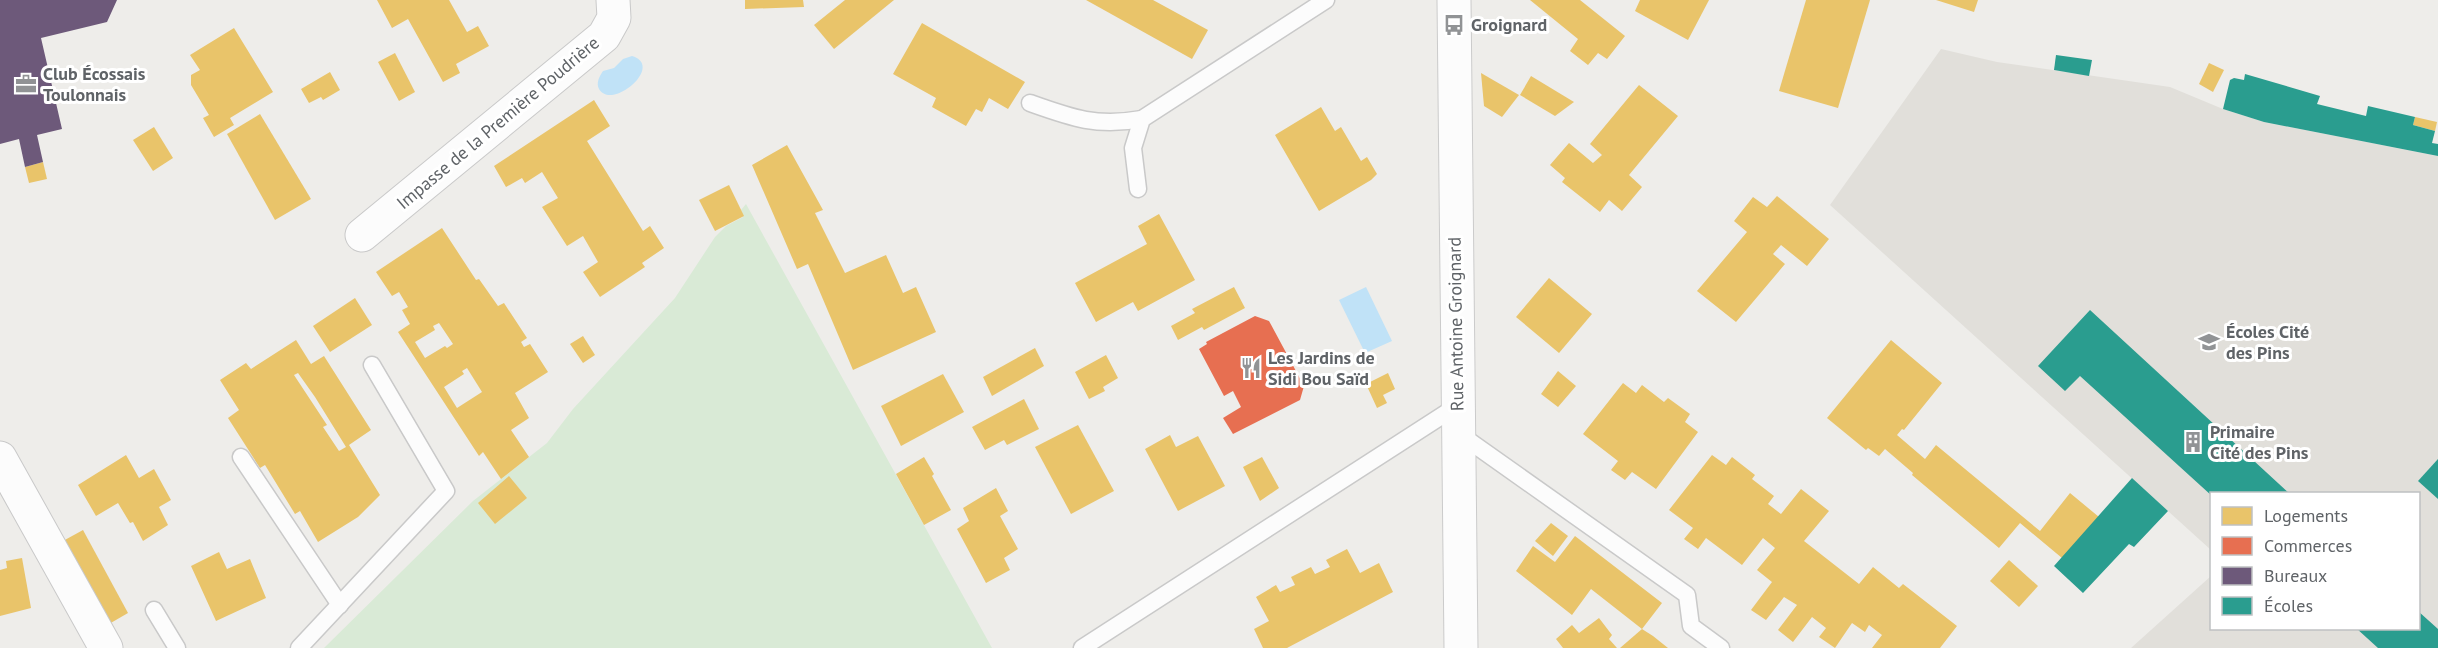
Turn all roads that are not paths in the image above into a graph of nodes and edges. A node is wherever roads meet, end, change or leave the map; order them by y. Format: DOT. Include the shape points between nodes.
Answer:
graph roads {
  1 [pos="613,0"];
  2 [pos="1326,0"];
  3 [pos="1455,0"];
  4 [pos="1030,103"];
  5 [pos="1142,119"];
  6 [pos="1138,189"];
  7 [pos="362,235"];
  8 [pos="372,365"];
  9 [pos="1457,419"];
  10 [pos="241,457"];
  11 [pos="0,458"];
  12 [pos="340,605"];
  13 [pos="154,610"];
  14 [pos="106,648"];
  15 [pos="177,648"];
  16 [pos="299,648"];
  17 [pos="1082,648"];
  18 [pos="1461,648"];
  19 [pos="1721,648"];
  1 -- 7 [label="main road, Impasse de la Première Poudrière" via="614,18 604,36"];
  2 -- 5 [label="lane"];
  3 -- 9 [label="main road, Rue Antoine Groignard"];
  4 -- 5 [label="lane" via="1083,121 1118,123"];
  5 -- 6 [label="lane" via="1133,148"];
  8 -- 12 [label="lane" via="446,491"];
  9 -- 17 [label="lane"];
  9 -- 18 [label="main road, Rue Antoine Groignard"];
  9 -- 19 [label="lane" via="1687,595 1691,626"];
  10 -- 12 [label="lane"];
  11 -- 14 [label="main road"];
  12 -- 16 [label="lane"];
  13 -- 15 [label="lane"];
}
